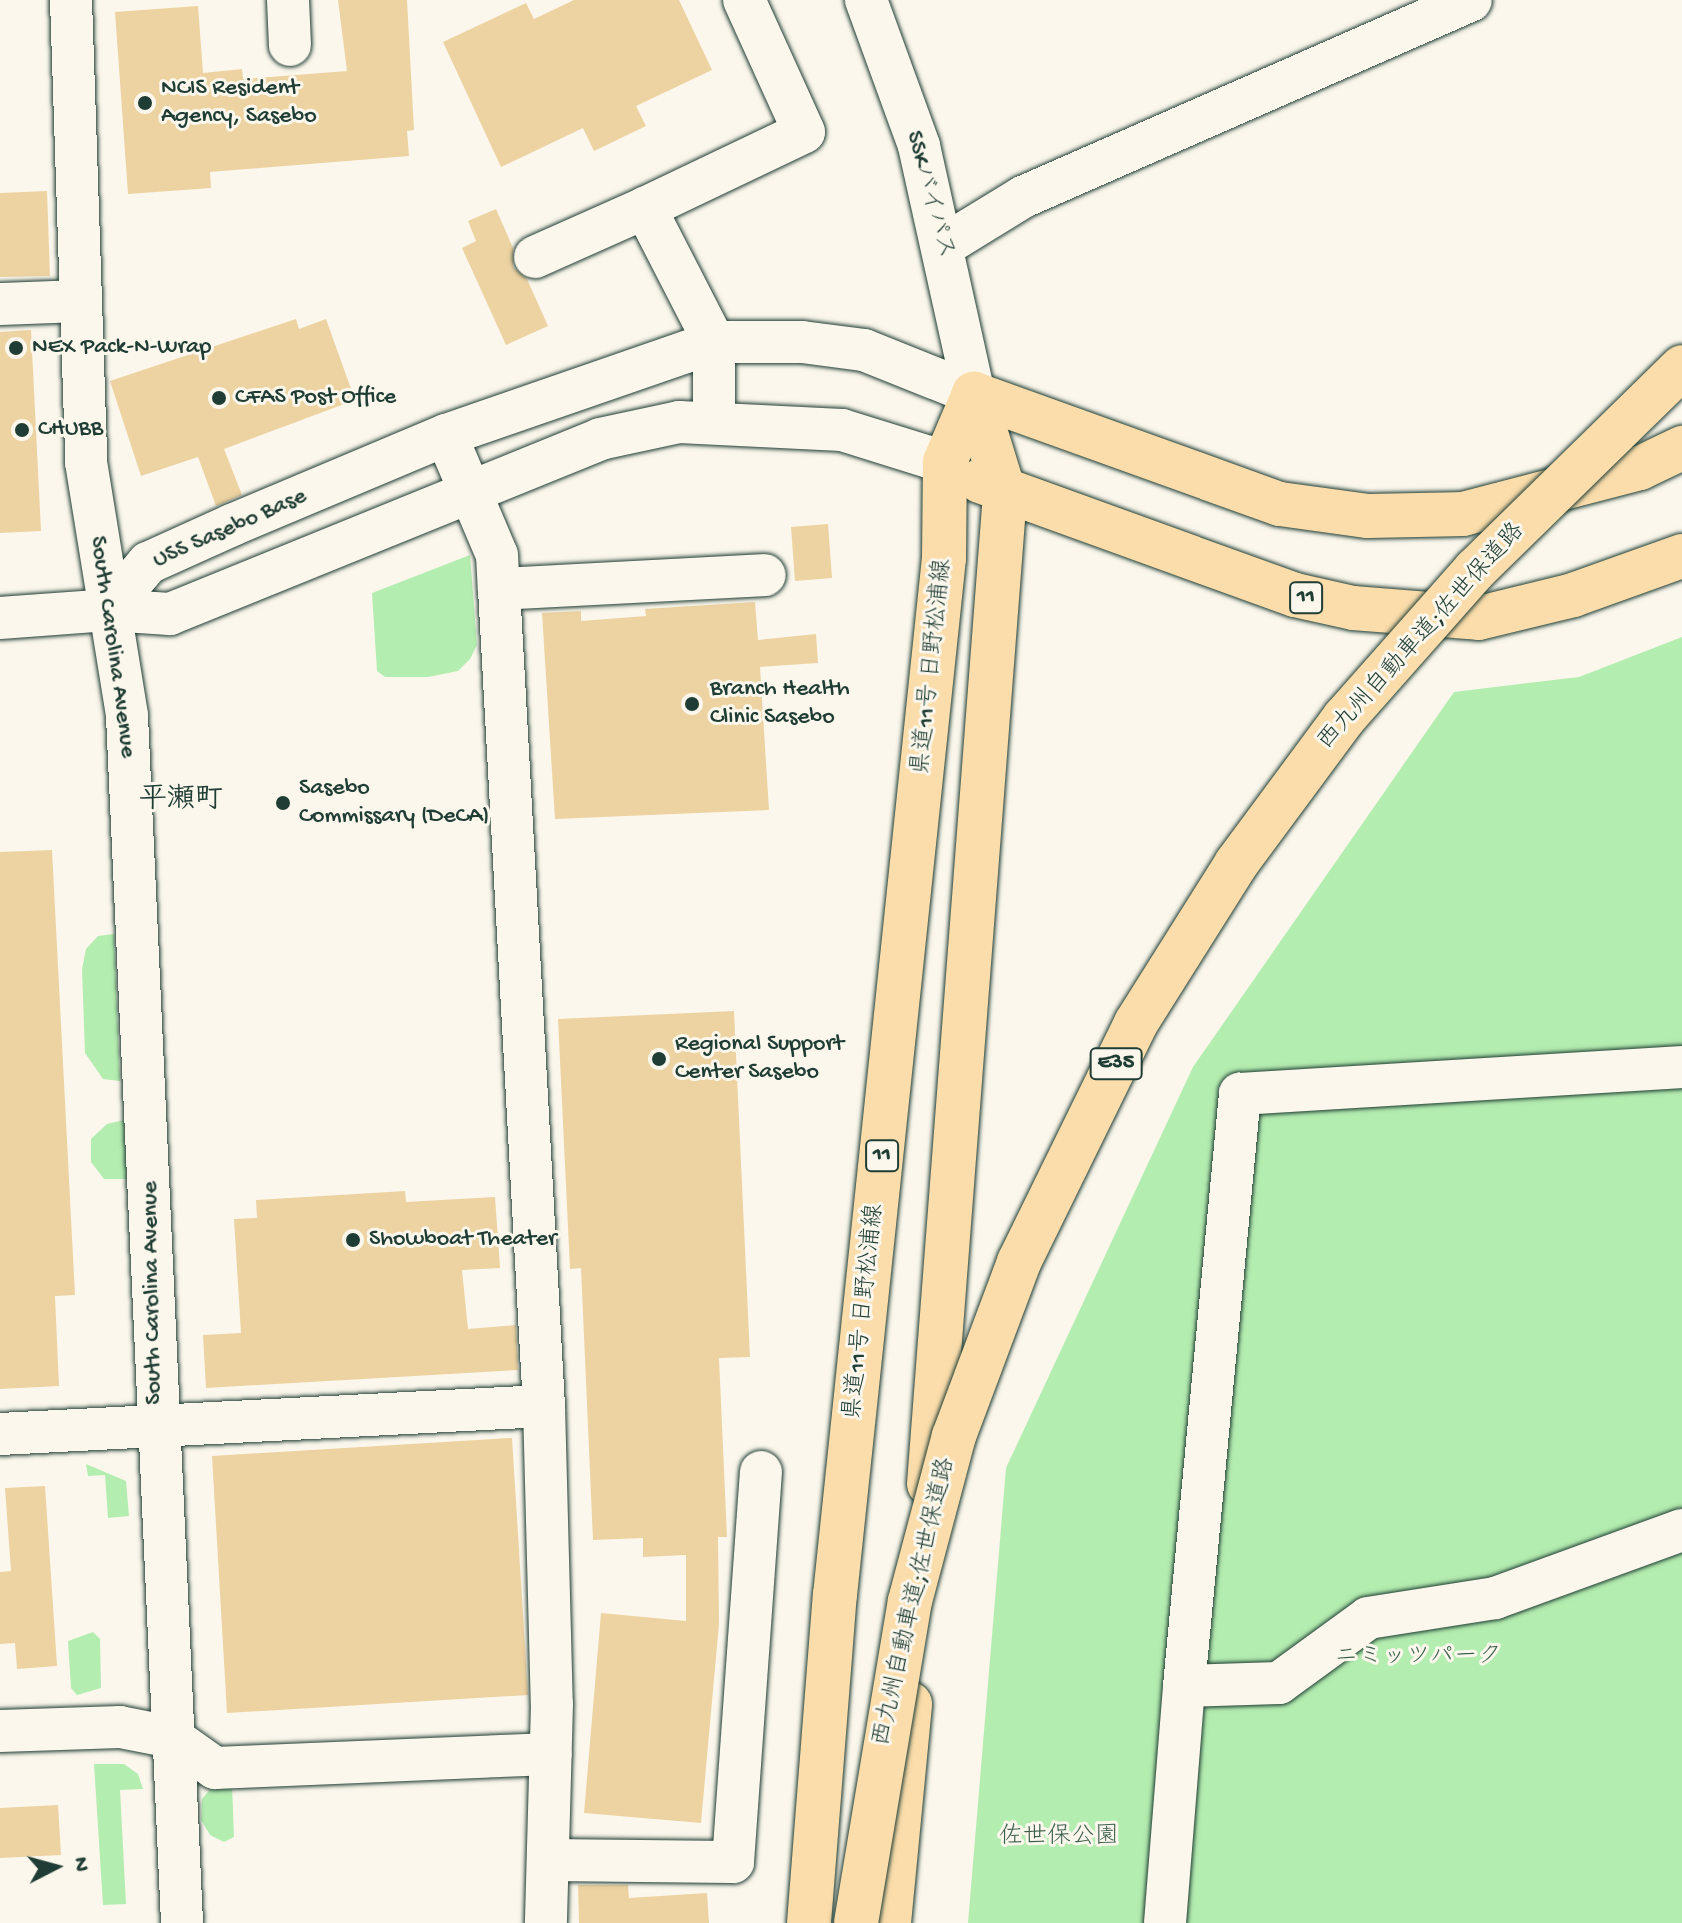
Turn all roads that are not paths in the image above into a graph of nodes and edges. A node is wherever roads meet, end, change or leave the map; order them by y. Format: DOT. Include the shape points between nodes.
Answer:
graph roads {
  1 [pos="71,0"];
  2 [pos="288,0"];
  3 [pos="744,0"];
  4 [pos="866,0"];
  5 [pos="1391,0"];
  6 [pos="1471,0"];
  7 [pos="1380,40"];
  8 [pos="290,45"];
  9 [pos="645,208"];
  10 [pos="943,246"];
  11 [pos="535,257"];
  12 [pos="79,301"];
  13 [pos="0,304"];
  14 [pos="714,342"];
  15 [pos="1682,367"];
  16 [pos="974,394"];
  17 [pos="714,423"];
  18 [pos="446,435"];
  19 [pos="1682,448"];
  20 [pos="945,462"];
  21 [pos="471,490"];
  22 [pos="1005,495"];
  23 [pos="1682,556"];
  24 [pos="765,575"];
  25 [pos="499,589"];
  26 [pos="108,610"];
  27 [pos="0,618"];
  28 [pos="1682,1067"];
  29 [pos="544,1406"];
  30 [pos="155,1426"];
  31 [pos="0,1434"];
  32 [pos="761,1472"];
  33 [pos="1682,1530"];
  34 [pos="1184,1686"];
  35 [pos="0,1731"];
  36 [pos="171,1737"];
  37 [pos="551,1754"];
  38 [pos="548,1860"];
  39 [pos="182,1923"];
  40 [pos="546,1923"];
  41 [pos="809,1923"];
  42 [pos="856,1923"];
  43 [pos="889,1923"];
  44 [pos="1165,1923"];
  1 -- 12 [label="street, South Carolina Avenue"];
  2 -- 8 [label="street"];
  3 -- 9 [label="street" via="804,132"];
  4 -- 10 [label="street, SSKバイパス" via="919,146"];
  5 -- 7 [label="street"];
  6 -- 7 [label="street"];
  7 -- 10 [label="street" via="1023,197"];
  9 -- 11 [label="street"];
  9 -- 14 [label="street"];
  10 -- 16 [label="street, SSKバイパス"];
  12 -- 13 [label="street"];
  12 -- 26 [label="street, South Carolina Avenue" via="86,462"];
  14 -- 16 [label="street, USS Sasebo Base" via="802,342 864,350"];
  14 -- 17 [label="street"];
  14 -- 18 [label="street, USS Sasebo Base"];
  15 -- 42 [label="main road, 西九州自動車道;佐世保道路 / E35, bridge" via="1475,570 1344,718 1236,864 1136,1023 1019,1262 954,1436 907,1616"];
  16 -- 19 [label="main road" via="1280,504 1368,516 1463,514 1640,468"];
  16 -- 20 [label="main road, 県道11号 日野松浦線 / 11"];
  16 -- 22 [label="main road"];
  17 -- 20 [label="street" via="842,430"];
  17 -- 21 [label="street" via="679,422 600,439"];
  18 -- 21 [label="street"];
  18 -- 26 [label="street, USS Sasebo Base" via="148,563"];
  20 -- 22 [label="main road, 11"];
  20 -- 41 [label="main road, 県道11号 日野松浦線 / 11" via="944,558 835,1595"];
  21 -- 25 [label="street" via="497,555"];
  21 -- 26 [label="street" via="170,614"];
  22 -- 23 [label="main road, 11" via="1295,595 1353,608 1479,618 1573,595"];
  22 -- 43 [label="main road" via="944,1318"];
  24 -- 25 [label="street"];
  25 -- 29 [label="street"];
  26 -- 27 [label="street"];
  26 -- 30 [label="street, South Carolina Avenue" via="127,716 149,1130"];
  28 -- 34 [label="street" via="1240,1094"];
  29 -- 30 [label="street"];
  29 -- 37 [label="street"];
  30 -- 31 [label="street, South Carolina Avenue"];
  30 -- 36 [label="street"];
  32 -- 38 [label="street" via="733,1862"];
  33 -- 34 [label="street" via="1495,1598 1368,1618 1279,1683"];
  34 -- 44 [label="street"];
  35 -- 36 [label="street" via="120,1727"];
  36 -- 37 [label="street" via="215,1768"];
  36 -- 39 [label="street"];
  37 -- 38 [label="street"];
  38 -- 40 [label="street"];
}
